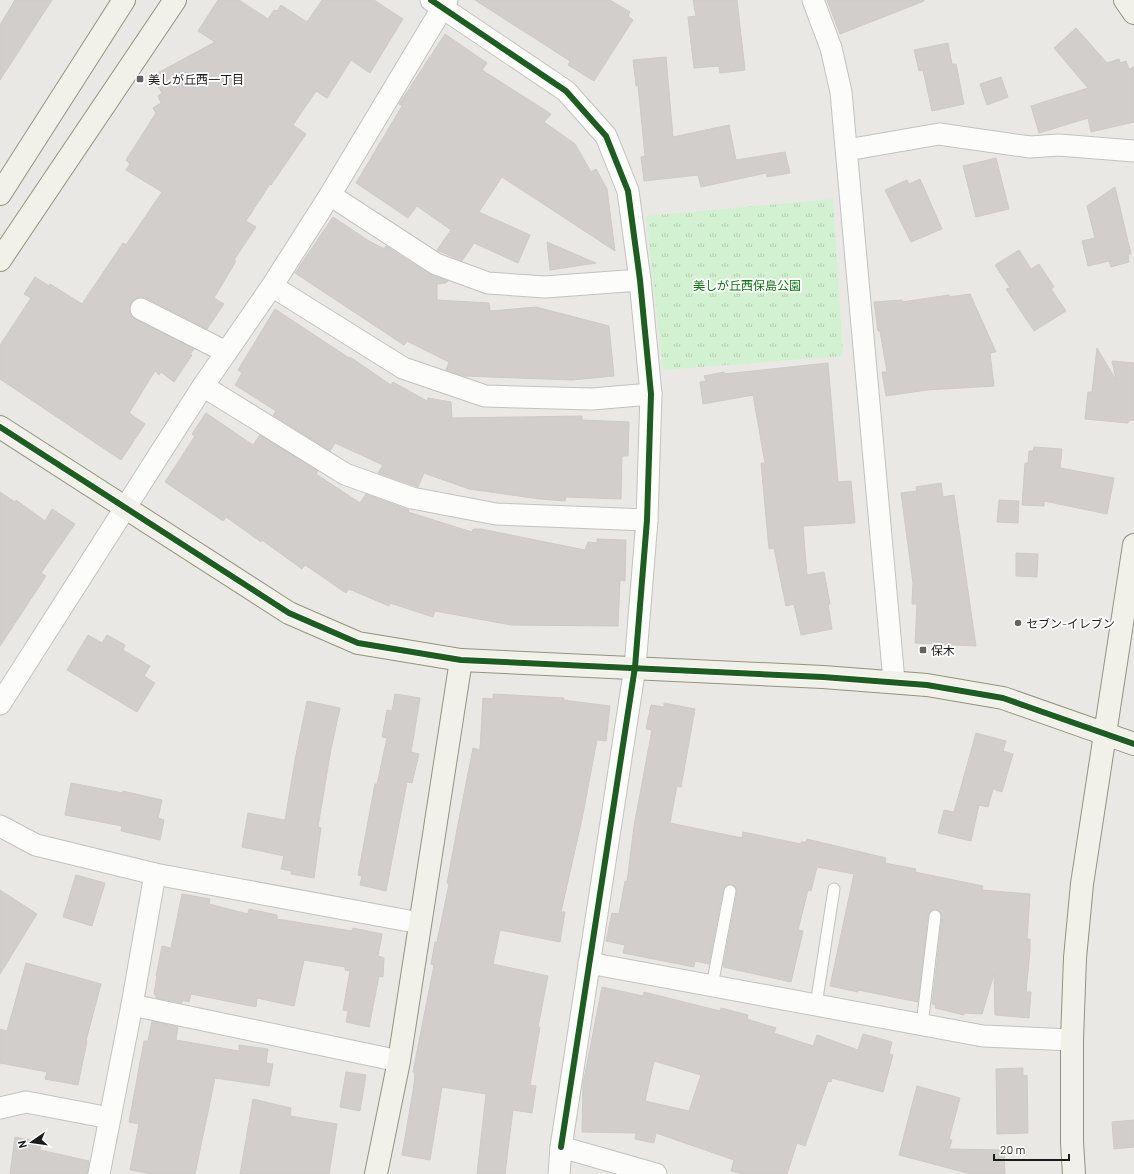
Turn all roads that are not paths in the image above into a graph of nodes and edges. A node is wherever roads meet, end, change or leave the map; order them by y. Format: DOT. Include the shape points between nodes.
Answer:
graph roads {
  1 [pos="124,0"];
  2 [pos="175,0"];
  3 [pos="812,0"];
  4 [pos="1124,0"];
  5 [pos="440,3"];
  6 [pos="1134,13"];
  7 [pos="847,150"];
  8 [pos="1134,151"];
  9 [pos="0,194"];
  10 [pos="330,195"];
  11 [pos="0,260"];
  12 [pos="640,280"];
  13 [pos="272,286"];
  14 [pos="141,309"];
  15 [pos="226,352"];
  16 [pos="203,386"];
  17 [pos="651,394"];
  18 [pos="0,427"];
  19 [pos="125,508"];
  20 [pos="647,520"];
  21 [pos="1134,546"];
  22 [pos="461,660"];
  23 [pos="635,667"];
  24 [pos="894,681"];
  25 [pos="0,704"];
  26 [pos="1104,735"];
  27 [pos="1134,744"];
  28 [pos="0,826"];
  29 [pos="155,874"];
  30 [pos="834,889"];
  31 [pos="730,891"];
  32 [pos="935,916"];
  33 [pos="420,923"];
  34 [pos="589,963"];
  35 [pos="712,986"];
  36 [pos="132,1004"];
  37 [pos="816,1005"];
  38 [pos="922,1025"];
  39 [pos="1072,1040"];
  40 [pos="399,1061"];
  41 [pos="0,1108"];
  42 [pos="110,1118"];
  43 [pos="560,1147"];
  44 [pos="100,1174"];
  45 [pos="376,1174"];
  46 [pos="559,1174"];
  47 [pos="656,1174"];
  48 [pos="1074,1174"];
  1 -- 9 [label="street"];
  2 -- 11 [label="street"];
  3 -- 7 [label="street" via="831,48 839,84"];
  4 -- 6 [label="street"];
  5 -- 10 [label="street"];
  5 -- 12 [label="street" via="566,91 606,136 628,192"];
  7 -- 8 [label="street" via="939,134 1030,147 1058,145"];
  7 -- 24 [label="street"];
  10 -- 12 [label="street" via="436,264 488,283 545,287"];
  10 -- 13 [label="street"];
  12 -- 17 [label="street"];
  13 -- 15 [label="street"];
  13 -- 17 [label="street" via="403,368 485,396 592,399"];
  14 -- 15 [label="street"];
  15 -- 16 [label="street"];
  16 -- 19 [label="street"];
  16 -- 20 [label="street" via="345,474 412,498 496,514"];
  17 -- 20 [label="street"];
  18 -- 19 [label="street"];
  19 -- 22 [label="street" via="289,613 322,628 358,643"];
  19 -- 25 [label="street"];
  20 -- 23 [label="street"];
  21 -- 26 [label="street"];
  22 -- 23 [label="street"];
  22 -- 33 [label="street"];
  23 -- 24 [label="street"];
  23 -- 34 [label="street"];
  24 -- 26 [label="street" via="1003,698"];
  26 -- 27 [label="street"];
  26 -- 39 [label="street" via="1082,884 1075,958"];
  28 -- 29 [label="street" via="36,845"];
  29 -- 33 [label="street"];
  29 -- 36 [label="street"];
  30 -- 37 [label="lane"];
  31 -- 35 [label="lane"];
  32 -- 38 [label="lane"];
  33 -- 40 [label="street"];
  34 -- 35 [label="street"];
  34 -- 43 [label="street"];
  35 -- 37 [label="street"];
  36 -- 40 [label="street"];
  36 -- 42 [label="street"];
  37 -- 38 [label="street"];
  38 -- 39 [label="street" via="983,1036"];
  39 -- 48 [label="street"];
  40 -- 45 [label="street"];
  41 -- 42 [label="street" via="26,1102"];
  42 -- 44 [label="street"];
  43 -- 46 [label="street"];
  43 -- 47 [label="street"];
}
